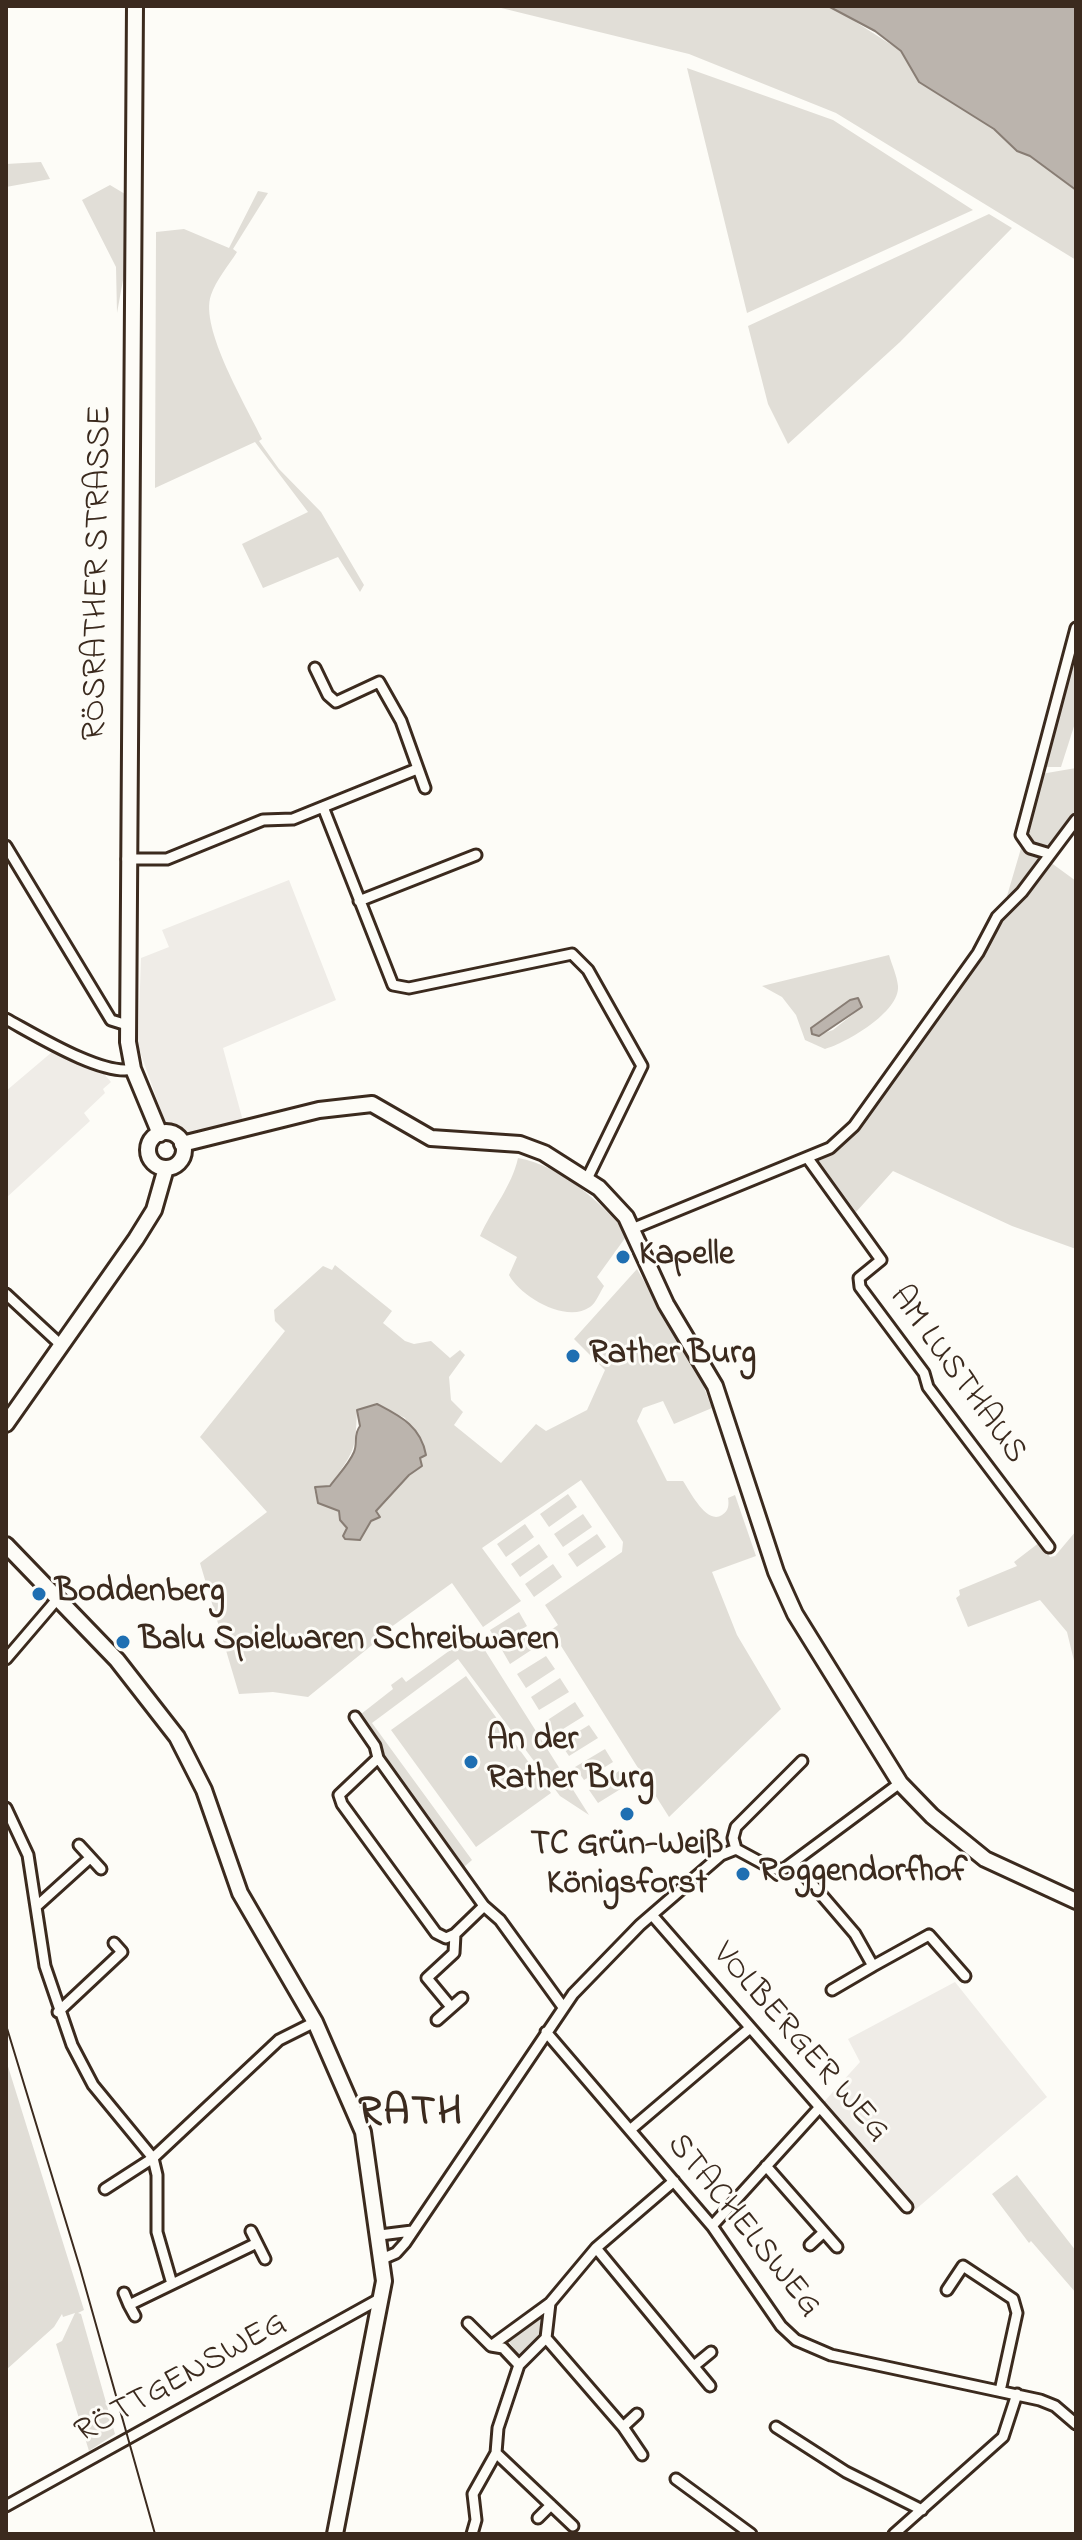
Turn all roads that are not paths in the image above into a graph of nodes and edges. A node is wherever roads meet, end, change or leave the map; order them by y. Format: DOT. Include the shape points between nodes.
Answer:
graph roads {
  1 [pos="135,6"];
  2 [pos="1076,628"];
  3 [pos="315,668"];
  4 [pos="417,769"];
  5 [pos="425,788"];
  6 [pos="323,807"];
  7 [pos="1076,820"];
  8 [pos="6,846"];
  9 [pos="1050,854"];
  10 [pos="476,855"];
  11 [pos="127,859"];
  12 [pos="359,901"];
  13 [pos="6,1019"];
  14 [pos="127,1025"];
  15 [pos="133,1069"];
  16 [pos="160,1134"];
  17 [pos="182,1144"];
  18 [pos="809,1160"];
  19 [pos="166,1168"];
  20 [pos="587,1179"];
  21 [pos="632,1229"];
  22 [pos="6,1294"];
  23 [pos="61,1345"];
  24 [pos="8,1416"];
  25 [pos="6,1546"];
  26 [pos="1049,1547"];
  27 [pos="59,1597"];
  28 [pos="6,1659"];
  29 [pos="355,1717"];
  30 [pos="378,1758"];
  31 [pos="802,1761"];
  32 [pos="900,1783"];
  33 [pos="6,1808"];
  34 [pos="79,1845"];
  35 [pos="736,1849"];
  36 [pos="90,1858"];
  37 [pos="795,1864"];
  38 [pos="101,1869"];
  39 [pos="1076,1901"];
  40 [pos="38,1905"];
  41 [pos="484,1906"];
  42 [pos="652,1915"];
  43 [pos="455,1934"];
  44 [pos="114,1943"];
  45 [pos="873,1966"];
  46 [pos="965,1976"];
  47 [pos="832,1990"];
  48 [pos="462,1998"];
  49 [pos="451,2007"];
  50 [pos="563,2007"];
  51 [pos="58,2012"];
  52 [pos="437,2020"];
  53 [pos="315,2022"];
  54 [pos="750,2028"];
  55 [pos="546,2032"];
  56 [pos="820,2107"];
  57 [pos="630,2130"];
  58 [pos="153,2158"];
  59 [pos="766,2166"];
  60 [pos="674,2181"];
  61 [pos="105,2189"];
  62 [pos="907,2207"];
  63 [pos="712,2226"];
  64 [pos="251,2231"];
  65 [pos="412,2231"];
  66 [pos="824,2232"];
  67 [pos="380,2235"];
  68 [pos="257,2243"];
  69 [pos="810,2245"];
  70 [pos="837,2247"];
  71 [pos="596,2248"];
  72 [pos="265,2259"];
  73 [pos="382,2259"];
  74 [pos="172,2284"];
  75 [pos="947,2290"];
  76 [pos="124,2293"];
  77 [pos="382,2298"];
  78 [pos="550,2303"];
  79 [pos="129,2305"];
  80 [pos="135,2316"];
  81 [pos="468,2323"];
  82 [pos="546,2338"];
  83 [pos="491,2346"];
  84 [pos="711,2352"];
  85 [pos="519,2365"];
  86 [pos="694,2366"];
  87 [pos="710,2386"];
  88 [pos="1000,2391"];
  89 [pos="1017,2394"];
  90 [pos="637,2414"];
  91 [pos="1076,2424"];
  92 [pos="623,2427"];
  93 [pos="776,2427"];
  94 [pos="496,2453"];
  95 [pos="642,2455"];
  96 [pos="676,2479"];
  97 [pos="551,2505"];
  98 [pos="6,2506"];
  99 [pos="922,2510"];
  100 [pos="538,2518"];
  101 [pos="573,2526"];
  102 [pos="335,2534"];
  103 [pos="472,2534"];
  104 [pos="751,2534"];
  105 [pos="894,2534"];
  1 -- 11 [label="main road, RÖSRATHER STRASSE"];
  2 -- 9 [label="street" via="1021,835 1030,848"];
  3 -- 4 [label="street" via="336,702 379,682 401,721"];
  4 -- 5 [label="street"];
  4 -- 6 [label="street"];
  6 -- 11 [label="street" via="293,819 263,820 167,859"];
  6 -- 12 [label="street"];
  7 -- 9 [label="street"];
  8 -- 14 [label="street" via="111,1020"];
  9 -- 18 [label="street" via="997,917 978,953 854,1126"];
  10 -- 12 [label="street"];
  11 -- 14 [label="main road, RÖSRATHER STRASSE"];
  12 -- 20 [label="street" via="388,977 400,989 572,954 579,959 642,1066"];
  13 -- 15 [label="street" via="105,1067"];
  14 -- 15 [label="main road, RÖSRATHER STRASSE"];
  15 -- 16 [label="main road, RÖSRATHER STRASSE"];
  16 -- 17 [label="main road" via="176,1136"];
  16 -- 19 [label="main road" via="148,1151 151,1161"];
  17 -- 19 [label="main road" via="180,1161"];
  17 -- 20 [label="main road" via="319,1110 372,1104 418,1133 454,1141 520,1144"];
  18 -- 21 [label="street"];
  18 -- 26 [label="street, AM LUSTHAUS" via="881,1260 859,1278 860,1287"];
  19 -- 23 [label="main road" via="148,1220"];
  20 -- 21 [label="main road" via="619,1207"];
  21 -- 32 [label="main road" via="666,1304 715,1386 776,1572 795,1614"];
  22 -- 23 [label="street"];
  23 -- 24 [label="main road"];
  25 -- 27 [label="main road"];
  27 -- 28 [label="street"];
  27 -- 53 [label="main road" via="177,1737 204,1790 240,1893"];
  29 -- 30 [label="street"];
  30 -- 41 [label="street"];
  30 -- 43 [label="street" via="342,1788 342,1804 436,1933 446,1938"];
  31 -- 35 [label="street" via="736,1827"];
  32 -- 37 [label="street"];
  32 -- 39 [label="main road" via="985,1859"];
  33 -- 40 [label="street" via="28,1855"];
  34 -- 36 [label="street"];
  35 -- 37 [label="street" via="773,1869"];
  35 -- 42 [label="street" via="721,1855"];
  36 -- 38 [label="street"];
  36 -- 40 [label="street"];
  37 -- 45 [label="street" via="855,1934"];
  40 -- 51 [label="street" via="45,1966"];
  41 -- 43 [label="street"];
  41 -- 50 [label="street"];
  42 -- 50 [label="street"];
  42 -- 54 [label="street, VOLBERGER WEG"];
  43 -- 49 [label="street" via="454,1953 427,1978"];
  44 -- 51 [label="street" via="122,1952"];
  45 -- 46 [label="street" via="929,1935"];
  45 -- 47 [label="street"];
  48 -- 49 [label="street"];
  49 -- 52 [label="street"];
  50 -- 55 [label="street"];
  51 -- 58 [label="street" via="93,2085"];
  53 -- 58 [label="street" via="279,2040"];
  53 -- 67 [label="main road" via="363,2132"];
  54 -- 56 [label="street, VOLBERGER WEG"];
  54 -- 57 [label="street"];
  55 -- 57 [label="street, STACHELSWEG"];
  55 -- 65 [label="street"];
  56 -- 59 [label="street"];
  56 -- 62 [label="street, VOLBERGER WEG"];
  57 -- 60 [label="street, STACHELSWEG"];
  58 -- 61 [label="street"];
  58 -- 74 [label="street" via="157,2232"];
  59 -- 63 [label="street"];
  59 -- 66 [label="street"];
  60 -- 63 [label="street, STACHELSWEG"];
  60 -- 71 [label="street"];
  63 -- 88 [label="street, STACHELSWEG" via="796,2340 831,2355"];
  64 -- 68 [label="street"];
  65 -- 67 [label="street"];
  65 -- 73 [label="street" via="396,2253"];
  66 -- 69 [label="street"];
  66 -- 70 [label="street"];
  67 -- 73 [label="main road"];
  68 -- 72 [label="street"];
  68 -- 74 [label="street"];
  71 -- 78 [label="street"];
  71 -- 86 [label="street"];
  73 -- 77 [label="main road"];
  74 -- 79 [label="street"];
  75 -- 88 [label="street" via="963,2266 1013,2299"];
  76 -- 79 [label="street"];
  77 -- 98 [label="street, RÖTTGENSWEG"];
  77 -- 102 [label="main road"];
  78 -- 82 [label="street"];
  78 -- 83 [label="street"];
  79 -- 80 [label="street"];
  81 -- 83 [label="street"];
  82 -- 85 [label="street"];
  82 -- 92 [label="street"];
  83 -- 85 [label="street" via="503,2348"];
  84 -- 86 [label="street"];
  85 -- 94 [label="street" via="498,2428"];
  86 -- 87 [label="street"];
  88 -- 89 [label="street, STACHELSWEG"];
  89 -- 91 [label="street, STACHELSWEG" via="1055,2406"];
  89 -- 99 [label="street" via="1003,2437"];
  90 -- 92 [label="street"];
  92 -- 95 [label="street"];
  93 -- 99 [label="street" via="846,2472"];
  94 -- 97 [label="street"];
  94 -- 103 [label="street" via="473,2494"];
  96 -- 104 [label="street"];
  97 -- 100 [label="street"];
  97 -- 101 [label="street"];
  99 -- 105 [label="street"];
}
